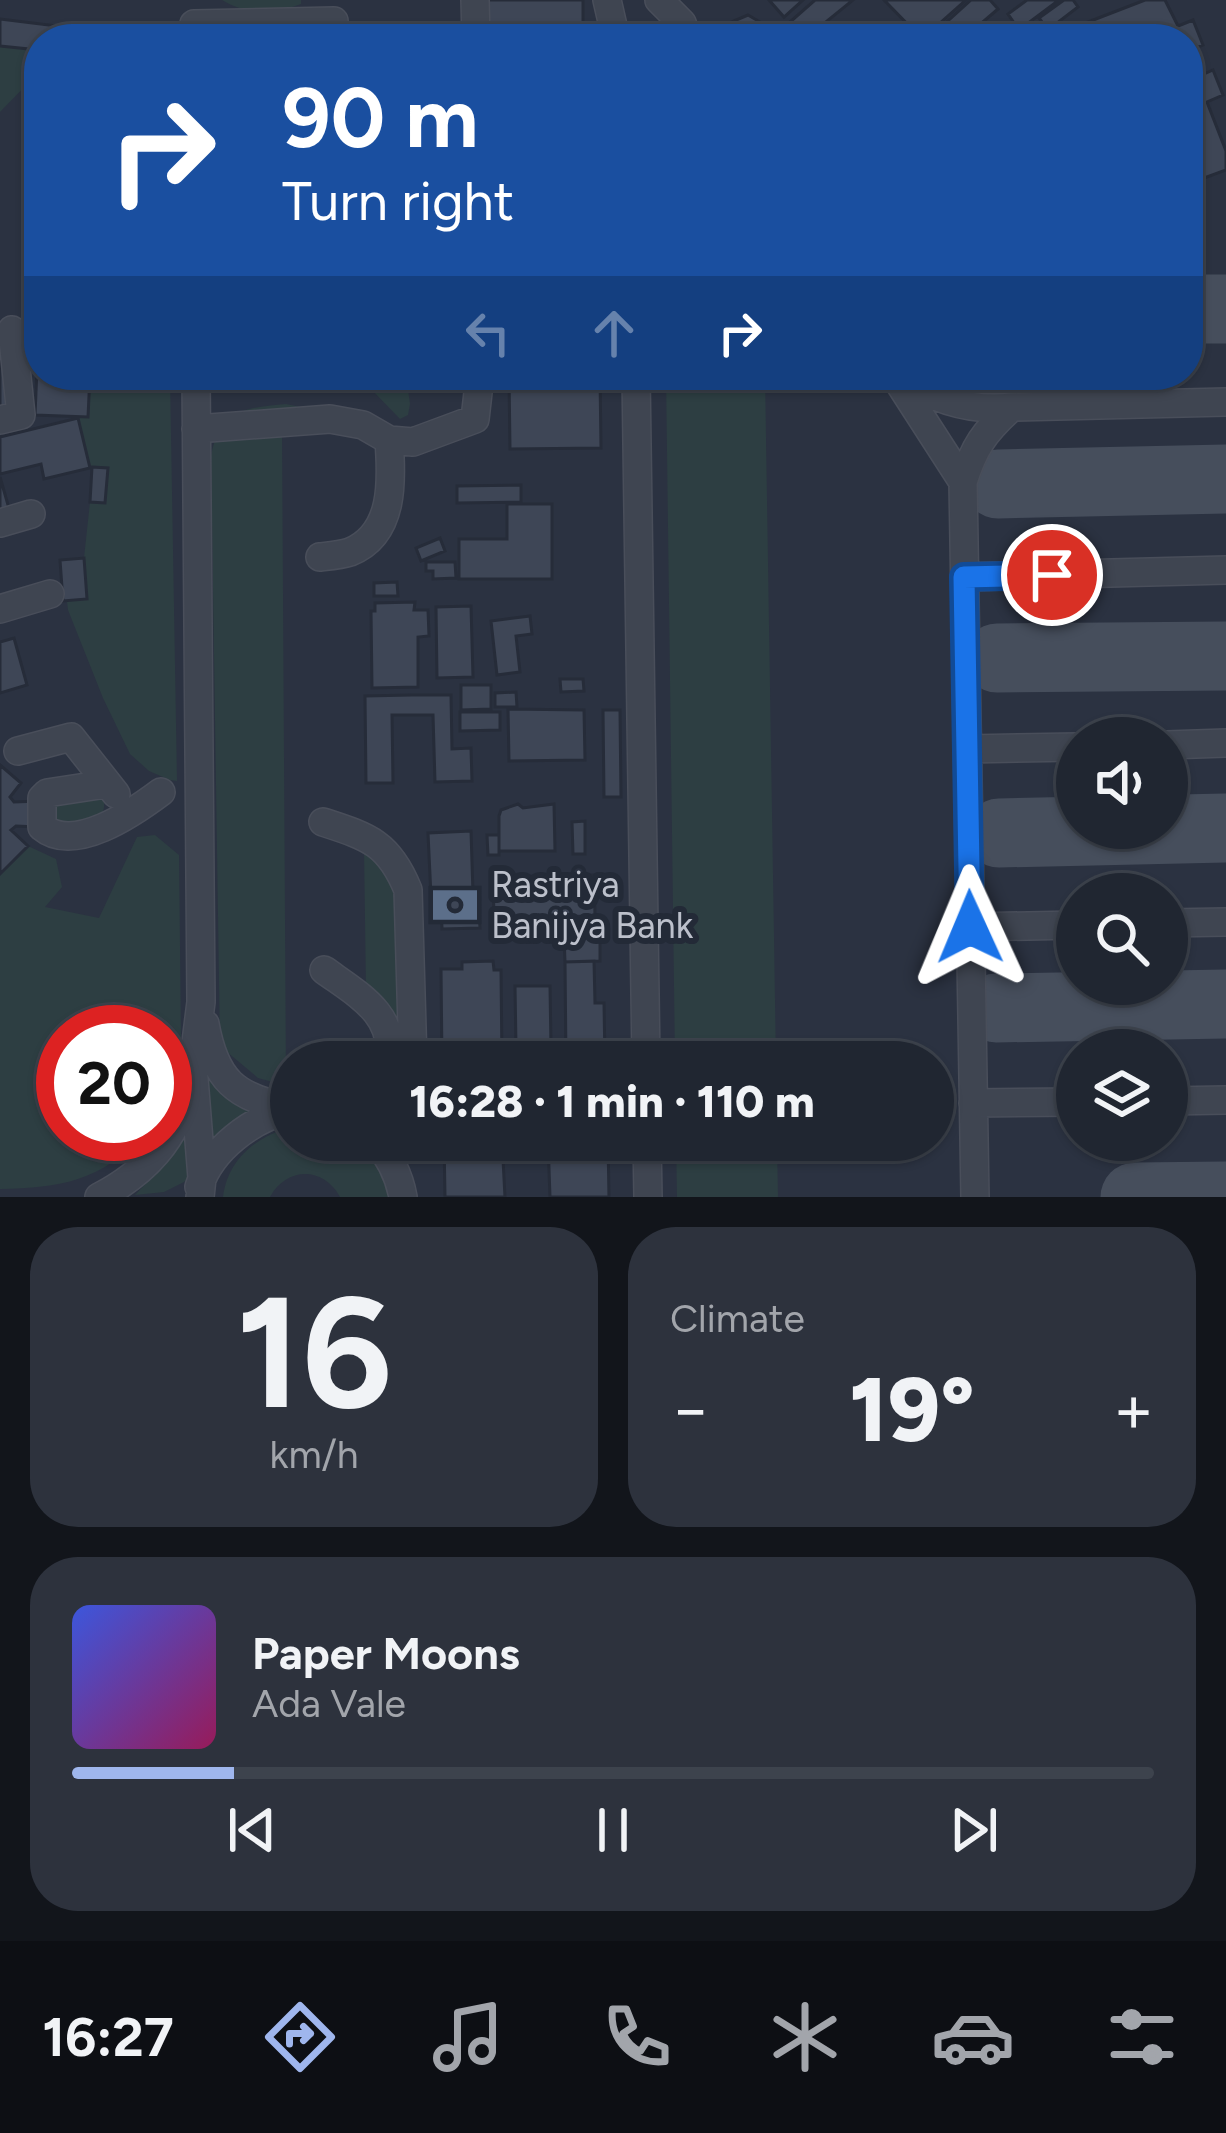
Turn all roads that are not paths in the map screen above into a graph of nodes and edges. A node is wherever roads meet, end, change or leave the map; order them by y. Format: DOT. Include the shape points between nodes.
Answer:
graph roads {
  1 [pos="659,0"];
  2 [pos="193,21"];
  3 [pos="334,22"];
  4 [pos="682,24"];
  5 [pos="17,328"];
  6 [pos="196,390"];
  7 [pos="478,390"];
  8 [pos="636,390"];
  9 [pos="905,390"];
  10 [pos="919,390"];
  11 [pos="1226,402"];
  12 [pos="1012,407"];
  13 [pos="0,420"];
  14 [pos="196,429"];
  15 [pos="389,440"];
  16 [pos="963,482"];
  17 [pos="31,514"];
  18 [pos="0,523"];
  19 [pos="320,557"];
  20 [pos="1226,570"];
  21 [pos="964,577"];
  22 [pos="50,594"];
  23 [pos="0,609"];
  24 [pos="1226,743"];
  25 [pos="1188,744"];
  26 [pos="1056,747"];
  27 [pos="967,749"];
  28 [pos="18,751"];
  29 [pos="106,784"];
  30 [pos="323,822"];
  31 [pos="1226,922"];
  32 [pos="1188,923"];
  33 [pos="1056,925"];
  34 [pos="970,927"];
  35 [pos="324,970"];
  36 [pos="201,1002"];
  37 [pos="389,1041"];
  38 [pos="412,1041"];
  39 [pos="646,1041"];
  40 [pos="194,1066"];
  41 [pos="1188,1100"];
  42 [pos="1226,1100"];
  43 [pos="1056,1102"];
  44 [pos="270,1103"];
  45 [pos="973,1103"];
  46 [pos="270,1116"];
  47 [pos="390,1161"];
  48 [pos="404,1161"];
  49 [pos="647,1161"];
  50 [pos="199,1191"];
  51 [pos="99,1197"];
  52 [pos="403,1197"];
  53 [pos="648,1197"];
  54 [pos="975,1197"];
  1 -- 4 [label="street"];
  2 -- 3 [label="street"];
  5 -- 13 [label="street" via="22,415"];
  6 -- 14 [label="street"];
  7 -- 15 [label="street" via="475,418 413,442"];
  8 -- 39 [label="street"];
  9 -- 16 [label="street"];
  10 -- 12 [label="street" via="990,410"];
  11 -- 12 [label="street"];
  12 -- 16 [label="street" via="973,451"];
  14 -- 15 [label="street" via="330,419"];
  14 -- 36 [label="street"];
  15 -- 19 [label="street" via="386,517 351,552"];
  16 -- 21 [label="street"];
  17 -- 18 [label="street"];
  20 -- 21 [label="street"];
  21 -- 27 [label="street"];
  22 -- 23 [label="street"];
  24 -- 25 [label="street"];
  26 -- 27 [label="street"];
  27 -- 34 [label="street"];
  28 -- 29 [label="street" via="71,737"];
  29 -- 29 [label="street" via="47,793 42,827 62,837 84,834 151,799 120,798"];
  30 -- 38 [label="street" via="384,848 408,890"];
  31 -- 32 [label="street"];
  33 -- 34 [label="street"];
  34 -- 45 [label="street"];
  35 -- 37 [label="street" via="367,1001"];
  36 -- 40 [label="street"];
  36 -- 44 [label="street" via="209,1049 225,1079"];
  40 -- 50 [label="street"];
  40 -- 51 [label="street" via="161,1150"];
  41 -- 42 [label="street"];
  43 -- 45 [label="street"];
  45 -- 54 [label="street"];
  46 -- 50 [label="street" via="230,1143"];
  47 -- 52 [label="street"];
  48 -- 52 [label="street"];
  49 -- 53 [label="street"];
}
